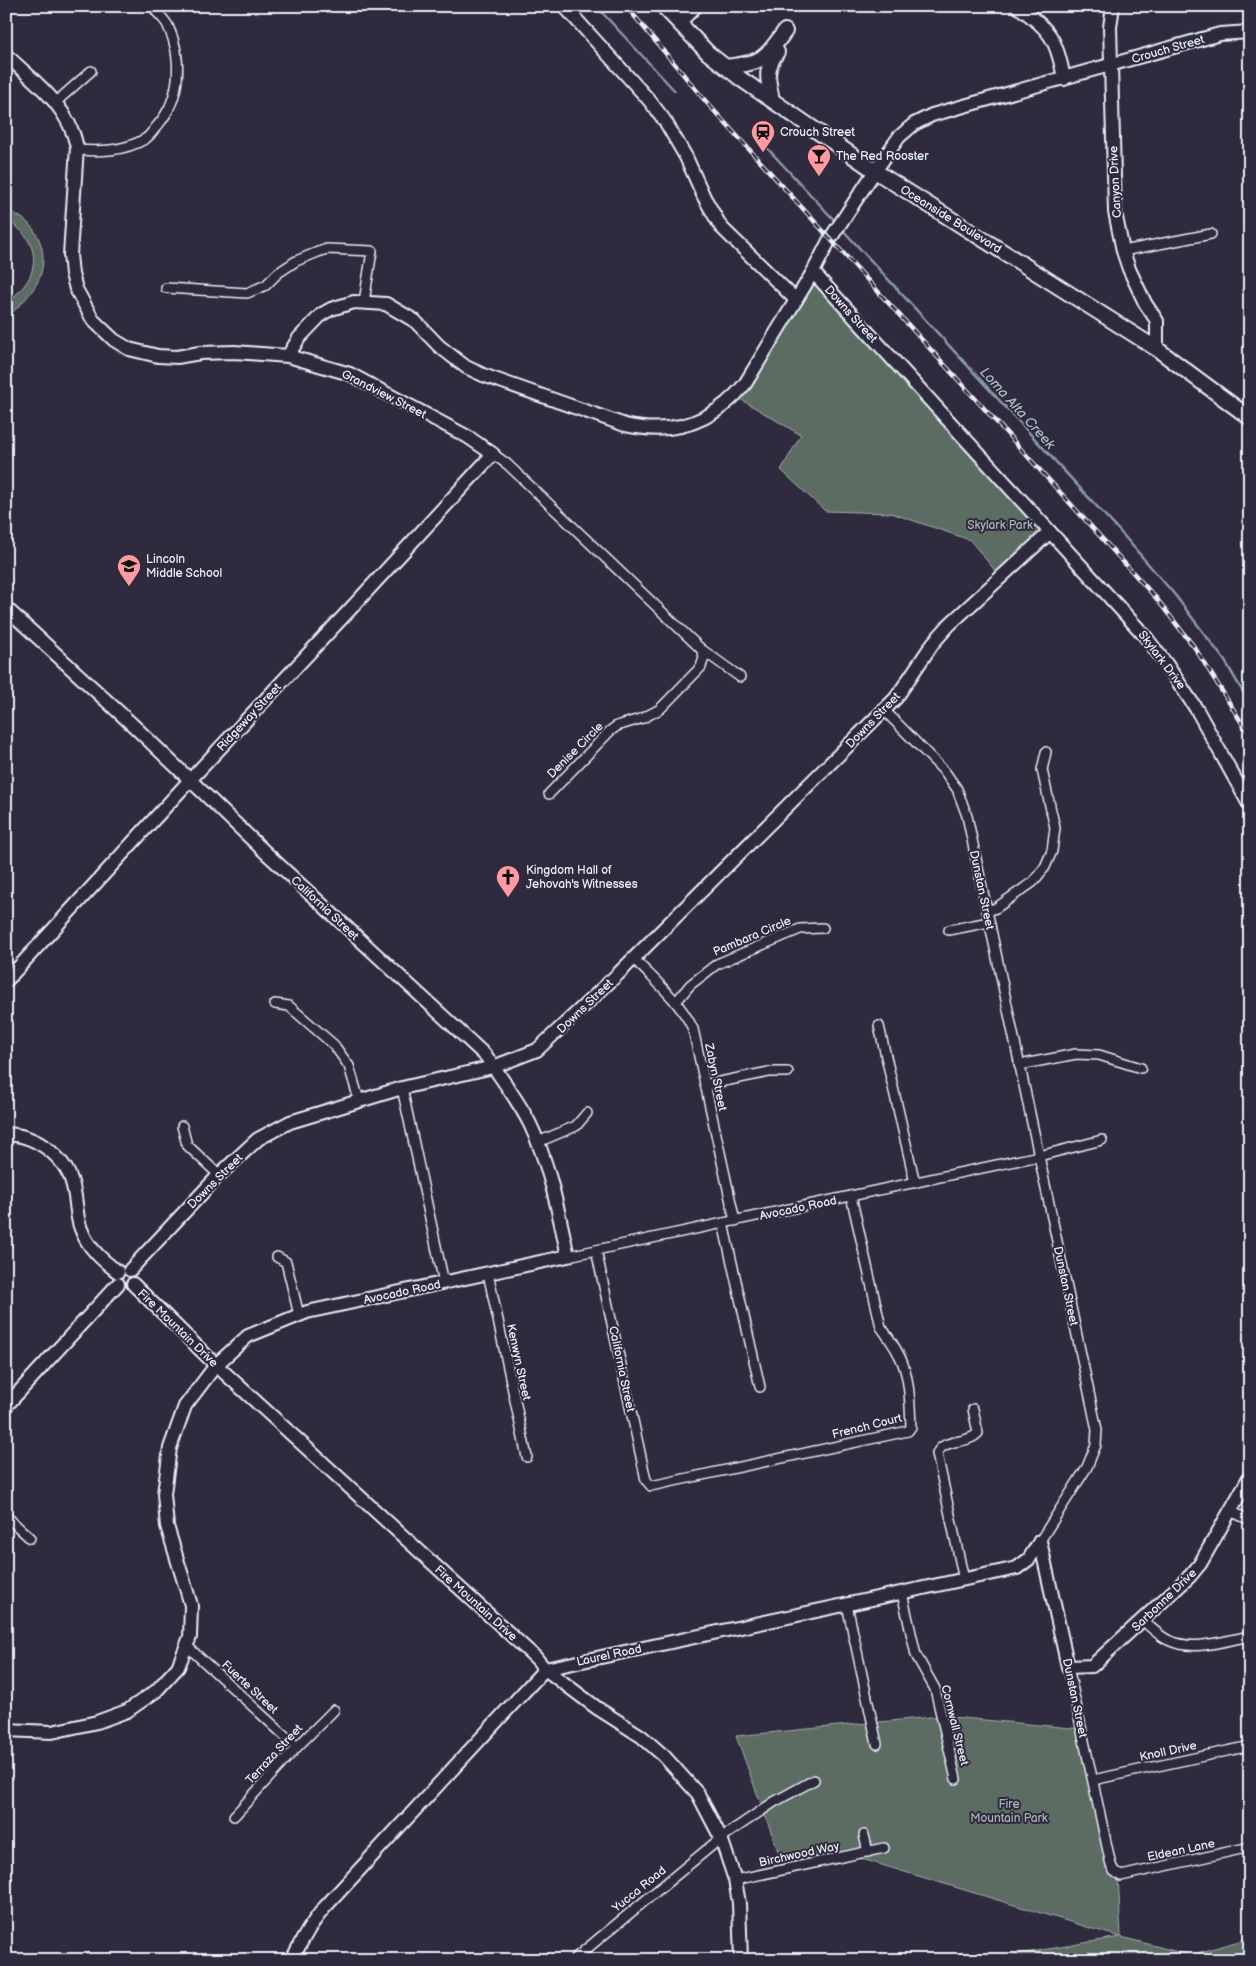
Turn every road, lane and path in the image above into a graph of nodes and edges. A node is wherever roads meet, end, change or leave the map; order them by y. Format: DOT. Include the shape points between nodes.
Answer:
graph roads {
  1 [pos="564,6"];
  2 [pos="663,6"];
  3 [pos="696,6"];
  4 [pos="1017,6"];
  5 [pos="1114,6"];
  6 [pos="156,11"];
  7 [pos="678,23"];
  8 [pos="1250,32"];
  9 [pos="6,55"];
  10 [pos="1112,65"];
  11 [pos="726,67"];
  12 [pos="91,72"];
  13 [pos="1064,79"];
  14 [pos="772,100"];
  15 [pos="56,102"];
  16 [pos="77,150"];
  17 [pos="875,171"];
  18 [pos="1211,234"];
  19 [pos="1123,251"];
  20 [pos="813,272"];
  21 [pos="166,288"];
  22 [pos="796,300"];
  23 [pos="364,302"];
  24 [pos="1157,349"];
  25 [pos="288,356"];
  26 [pos="1250,418"];
  27 [pos="493,454"];
  28 [pos="1050,532"];
  29 [pos="6,608"];
  30 [pos="702,649"];
  31 [pos="740,677"];
  32 [pos="884,710"];
  33 [pos="1046,752"];
  34 [pos="190,780"];
  35 [pos="549,794"];
  36 [pos="1250,806"];
  37 [pos="987,911"];
  38 [pos="989,922"];
  39 [pos="823,928"];
  40 [pos="949,930"];
  41 [pos="634,959"];
  42 [pos="6,981"];
  43 [pos="676,1002"];
  44 [pos="275,1004"];
  45 [pos="880,1026"];
  46 [pos="1019,1065"];
  47 [pos="493,1066"];
  48 [pos="1141,1068"];
  49 [pos="788,1072"];
  50 [pos="705,1085"];
  51 [pos="402,1088"];
  52 [pos="359,1100"];
  53 [pos="586,1113"];
  54 [pos="182,1126"];
  55 [pos="6,1134"];
  56 [pos="1102,1140"];
  57 [pos="538,1142"];
  58 [pos="1039,1156"];
  59 [pos="219,1175"];
  60 [pos="915,1183"];
  61 [pos="851,1196"];
  62 [pos="735,1221"];
  63 [pos="723,1223"];
  64 [pos="596,1250"];
  65 [pos="568,1256"];
  66 [pos="277,1257"];
  67 [pos="488,1273"];
  68 [pos="122,1275"];
  69 [pos="444,1283"];
  70 [pos="298,1315"];
  71 [pos="216,1365"];
  72 [pos="760,1387"];
  73 [pos="6,1406"];
  74 [pos="973,1409"];
  75 [pos="527,1457"];
  76 [pos="1250,1476"];
  77 [pos="651,1486"];
  78 [pos="1230,1510"];
  79 [pos="6,1516"];
  80 [pos="1250,1520"];
  81 [pos="30,1538"];
  82 [pos="1040,1541"];
  83 [pos="964,1580"];
  84 [pos="902,1593"];
  85 [pos="847,1605"];
  86 [pos="1143,1621"];
  87 [pos="1250,1636"];
  88 [pos="187,1646"];
  89 [pos="1068,1668"];
  90 [pos="545,1669"];
  91 [pos="334,1710"];
  92 [pos="6,1730"];
  93 [pos="877,1744"];
  94 [pos="1250,1746"];
  95 [pos="297,1747"];
  96 [pos="956,1779"];
  97 [pos="814,1780"];
  98 [pos="1092,1780"];
  99 [pos="234,1816"];
  100 [pos="864,1835"];
  101 [pos="721,1838"];
  102 [pos="884,1848"];
  103 [pos="1250,1848"];
  104 [pos="868,1852"];
  105 [pos="1118,1874"];
  106 [pos="735,1880"];
  107 [pos="292,1960"];
  108 [pos="573,1960"];
  109 [pos="741,1960"];
  1 -- 22 [label="main road" via="665,121 721,227"];
  2 -- 7 [label="main road, Oceanside Boulevard"];
  3 -- 7 [label="main road"];
  4 -- 13 [label="main road" via="1041,23 1051,35"];
  5 -- 10 [label="main road, Canyon Drive" via="1110,27"];
  6 -- 16 [label="street" via="168,25 178,67 176,94 164,117 146,138 121,149"];
  7 -- 11 [label="main road, Oceanside Boulevard"];
  8 -- 10 [label="main road, Crouch Street" via="1220,34"];
  9 -- 15 [label="main road, Grandview Street"];
  10 -- 13 [label="main road, Crouch Street"];
  10 -- 19 [label="main road, Canyon Drive" via="1115,212"];
  11 -- 14 [label="main road, Oceanside Boulevard"];
  11 -- 14 [label="main road" via="761,60 787,33 769,64 767,75"];
  12 -- 15 [label="street"];
  13 -- 17 [label="main road, Crouch Street" via="932,115 899,137"];
  14 -- 17 [label="main road, Oceanside Boulevard"];
  15 -- 16 [label="main road, Grandview Street" via="75,136"];
  16 -- 25 [label="main road, Grandview Street" via="70,255 76,289 93,320 114,340 158,356 234,352"];
  17 -- 20 [label="main road, Crouch Street"];
  17 -- 24 [label="main road, Oceanside Boulevard"];
  18 -- 19 [label="street"];
  19 -- 24 [label="main road, Canyon Drive" via="1145,303 1157,321"];
  20 -- 22 [label="main road, Crouch Street"];
  20 -- 28 [label="main road, Downs Street"];
  21 -- 23 [label="street" via="247,293 266,285 296,261 318,252 327,249 372,251"];
  22 -- 23 [label="main road, Crouch Street" via="735,396 708,417 667,429 640,429 625,425 484,375 466,367 439,346 415,320 386,304"];
  23 -- 25 [label="main road, Crouch Street" via="354,302 322,314 299,338"];
  24 -- 26 [label="main road, Oceanside Boulevard"];
  25 -- 27 [label="main road, Grandview Street" via="350,374 468,437"];
  27 -- 30 [label="street, Grandview Street"];
  27 -- 34 [label="main road, Ridgeway Street"];
  28 -- 32 [label="main road, Downs Street" via="950,624"];
  28 -- 36 [label="main road, Skylark Drive" via="1168,665 1198,710"];
  29 -- 34 [label="main road, California Street"];
  30 -- 31 [label="street, Grandview Street"];
  30 -- 35 [label="street, Denise Circle" via="701,667 660,708 610,731"];
  32 -- 37 [label="street, Dunstan Street" via="945,772 957,789 967,816"];
  32 -- 41 [label="main road, Downs Street"];
  33 -- 37 [label="street" via="1042,770 1055,828 1052,851 1033,882"];
  34 -- 42 [label="main road, Ridgeway Street"];
  34 -- 47 [label="main road, California Street"];
  37 -- 38 [label="street, Dunstan Street"];
  38 -- 40 [label="street"];
  38 -- 46 [label="street, Dunstan Street"];
  39 -- 43 [label="street, Pambara Circle" via="800,929 717,964 690,985"];
  41 -- 43 [label="street, Zabyn Street"];
  41 -- 47 [label="main road, Downs Street" via="538,1050"];
  43 -- 50 [label="street, Zabyn Street" via="693,1029"];
  44 -- 52 [label="street" via="289,1006 334,1045 348,1066"];
  45 -- 60 [label="street"];
  46 -- 48 [label="street" via="1072,1054 1099,1056"];
  46 -- 58 [label="street, Dunstan Street"];
  47 -- 51 [label="main road, Downs Street"];
  47 -- 57 [label="main road, California Street"];
  49 -- 50 [label="street" via="769,1072"];
  50 -- 62 [label="street, Zabyn Street"];
  51 -- 52 [label="main road, Downs Street"];
  51 -- 69 [label="street"];
  52 -- 59 [label="main road, Downs Street" via="290,1122 258,1139"];
  53 -- 57 [label="street" via="576,1126"];
  54 -- 59 [label="street" via="187,1145"];
  55 -- 68 [label="main road" via="31,1139 57,1157 74,1190 81,1229 98,1256"];
  56 -- 58 [label="street, Avocado Road"];
  57 -- 65 [label="main road, California Street" via="551,1179"];
  58 -- 60 [label="street, Avocado Road"];
  58 -- 82 [label="street, Dunstan Street" via="1097,1430 1096,1445 1087,1467"];
  59 -- 68 [label="main road, Downs Street"];
  60 -- 61 [label="street, Avocado Road"];
  61 -- 62 [label="street, Avocado Road"];
  61 -- 77 [label="street, French Court" via="881,1327 903,1364 911,1427 908,1431"];
  62 -- 63 [label="street, Avocado Road"];
  63 -- 64 [label="street, Avocado Road"];
  63 -- 72 [label="street"];
  64 -- 65 [label="street, Avocado Road"];
  64 -- 77 [label="street, California Street" via="646,1480"];
  65 -- 67 [label="main road, Avocado Road"];
  66 -- 70 [label="street" via="286,1262"];
  67 -- 69 [label="main road, Avocado Road"];
  67 -- 75 [label="street, Kenwyn Street"];
  68 -- 71 [label="main road, Fire Mountain Drive" via="124,1288 133,1284"];
  68 -- 73 [label="main road, Downs Street"];
  69 -- 70 [label="main road, Avocado Road"];
  70 -- 71 [label="main road, Avocado Road" via="248,1336"];
  71 -- 88 [label="main road, Avocado Road" via="185,1406 170,1448 164,1494 167,1526 191,1605"];
  71 -- 90 [label="main road, Fire Mountain Drive"];
  74 -- 83 [label="street" via="978,1433 973,1438 944,1445 937,1454"];
  76 -- 78 [label="main road, Sarbonne Drive"];
  78 -- 80 [label="street"];
  78 -- 86 [label="main road, Sarbonne Drive" via="1196,1570"];
  79 -- 81 [label="street"];
  82 -- 83 [label="main road, Laurel Road" via="1029,1559 1017,1568"];
  82 -- 89 [label="main road, Dunstan Street"];
  83 -- 84 [label="main road, Laurel Road"];
  84 -- 85 [label="main road, Laurel Road"];
  84 -- 96 [label="street, Cornwall Street" via="916,1655 936,1689"];
  85 -- 90 [label="main road, Laurel Road"];
  85 -- 93 [label="street"];
  86 -- 87 [label="street" via="1168,1640 1180,1644 1199,1646"];
  86 -- 89 [label="main road, Sarbonne Drive" via="1092,1666"];
  88 -- 92 [label="main road, Avocado Road" via="178,1667 156,1691 127,1710 97,1722 52,1732"];
  88 -- 95 [label="street, Fuerte Street"];
  89 -- 98 [label="street, Dunstan Street"];
  90 -- 101 [label="main road, Fire Mountain Drive" via="641,1736 664,1756 698,1794"];
  90 -- 107 [label="main road" via="321,1912"];
  91 -- 95 [label="street, Terraza Street"];
  94 -- 98 [label="street, Knoll Drive"];
  95 -- 99 [label="street, Terraza Street"];
  97 -- 101 [label="street, Yucca Road"];
  98 -- 105 [label="street, Dunstan Street" via="1111,1865"];
  100 -- 104 [label="street"];
  101 -- 106 [label="main road, Fire Mountain Drive"];
  101 -- 108 [label="street, Yucca Road"];
  102 -- 104 [label="street, Birchwood Way"];
  103 -- 105 [label="street, Eldean Lane" via="1121,1876"];
  104 -- 106 [label="street, Birchwood Way"];
  106 -- 109 [label="main road, Fire Mountain Drive"];
}
